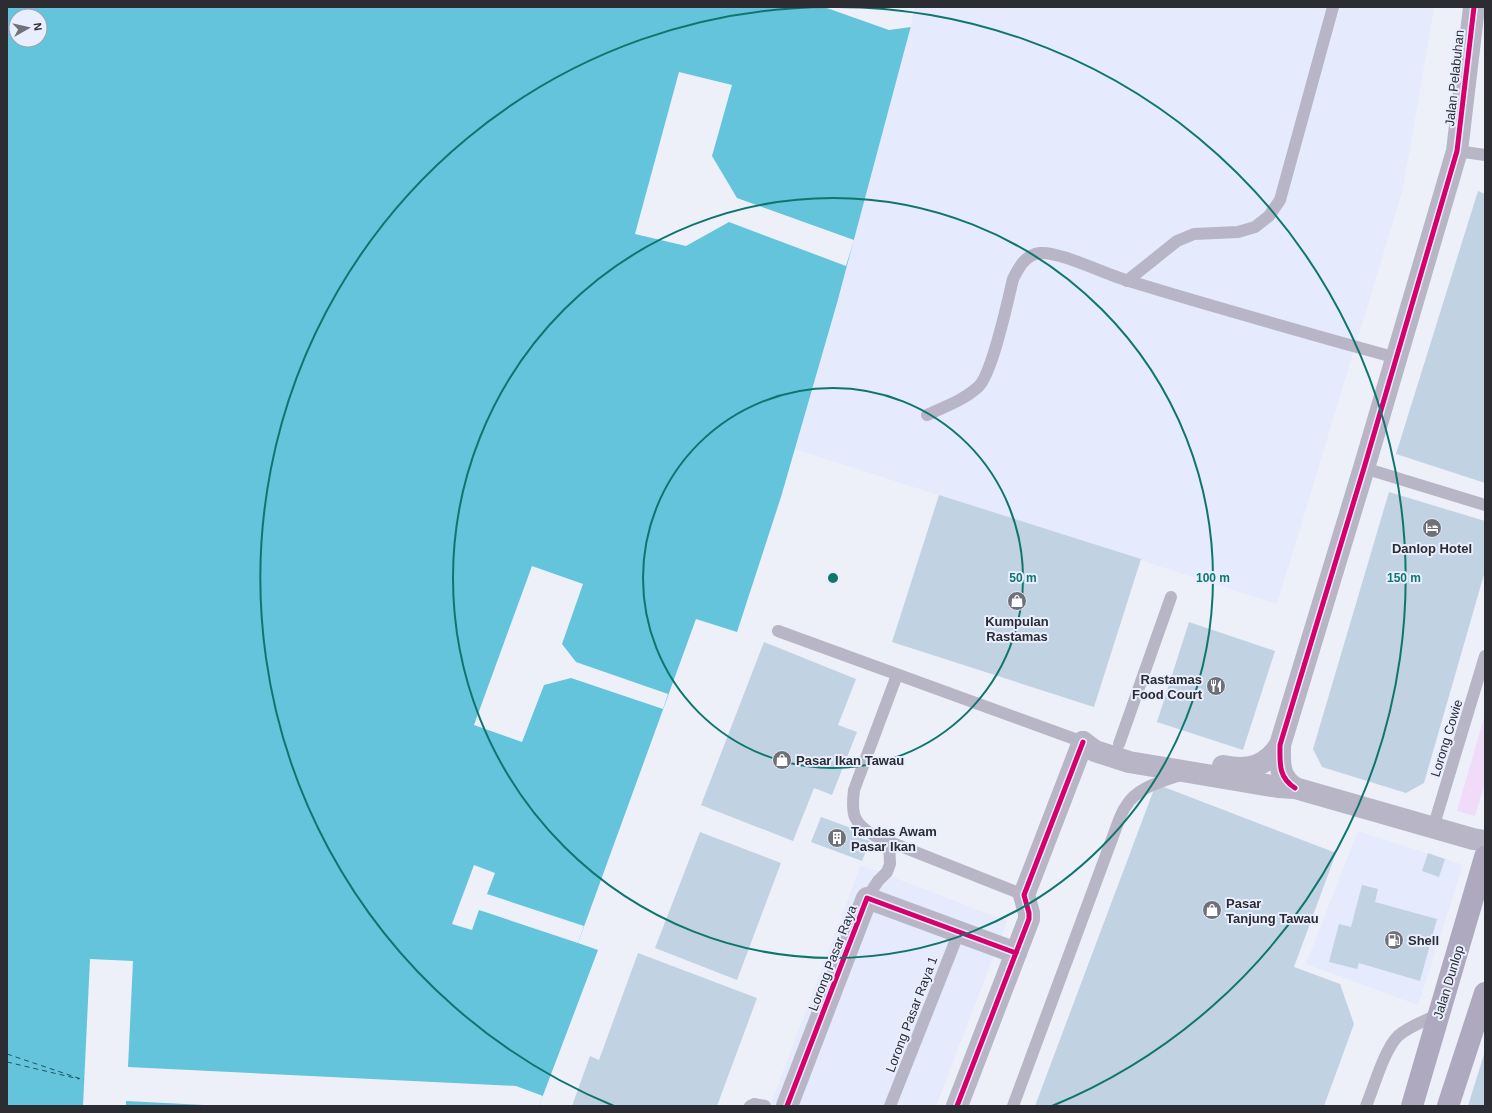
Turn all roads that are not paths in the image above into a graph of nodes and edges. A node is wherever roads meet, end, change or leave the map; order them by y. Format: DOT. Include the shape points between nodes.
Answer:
graph roads {
  1 [pos="1333,7"];
  2 [pos="1474,7"];
  3 [pos="1457,151"];
  4 [pos="1485,155"];
  5 [pos="1127,281"];
  6 [pos="1396,358"];
  7 [pos="927,415"];
  8 [pos="1364,468"];
  9 [pos="1485,505"];
  10 [pos="1171,597"];
  11 [pos="778,631"];
  12 [pos="1485,656"];
  13 [pos="897,675"];
  14 [pos="1083,742"];
  15 [pos="1119,744"];
  16 [pos="1280,745"];
  17 [pos="1189,772"];
  18 [pos="1295,788"];
  19 [pos="1433,828"];
  20 [pos="1485,841"];
  21 [pos="889,842"];
  22 [pos="1485,857"];
  23 [pos="1024,895"];
  24 [pos="867,898"];
  25 [pos="959,932"];
  26 [pos="1016,953"];
  27 [pos="1485,992"];
  28 [pos="1439,1014"];
  29 [pos="750,1106"];
  30 [pos="766,1106"];
  31 [pos="787,1106"];
  32 [pos="890,1106"];
  33 [pos="957,1106"];
  34 [pos="1013,1106"];
  35 [pos="1366,1106"];
  36 [pos="1412,1106"];
  37 [pos="1448,1106"];
  1 -- 5 [label="lane" via="1280,200 1269,216 1255,227 1238,232 1194,234 1177,241"];
  2 -- 3 [label="street, Jalan Pelabuhan"];
  3 -- 4 [label="lane"];
  3 -- 6 [label="street, Jalan Pelabuhan"];
  5 -- 6 [label="lane"];
  5 -- 7 [label="lane" via="1054,254 1040,253 1027,257 1013,279 990,367 980,386 963,398"];
  6 -- 8 [label="street, Jalan Pelabuhan"];
  8 -- 9 [label="lane"];
  8 -- 16 [label="street, Jalan Pelabuhan"];
  10 -- 15 [label="lane"];
  11 -- 13 [label="lane"];
  12 -- 19 [label="lane, Lorong Cowie"];
  13 -- 14 [label="lane"];
  13 -- 21 [label="lane" via="854,790 852,806 855,820 864,830"];
  14 -- 15 [label="street" via="1104,739"];
  14 -- 17 [label="street" via="1113,758"];
  14 -- 23 [label="street"];
  15 -- 16 [label="street" via="1239,768 1264,763 1274,755"];
  16 -- 18 [label="street" via="1282,772 1285,779"];
  17 -- 18 [label="street"];
  17 -- 34 [label="lane" via="1147,788 1136,794 1126,805"];
  18 -- 19 [label="street"];
  19 -- 20 [label="street"];
  21 -- 23 [label="lane"];
  21 -- 24 [label="lane" via="890,864 887,872"];
  22 -- 28 [label="main road, Jalan Dunlop"];
  23 -- 26 [label="street" via="1030,919"];
  24 -- 25 [label="street, Lorong Pasar Raya"];
  24 -- 31 [label="street, Lorong Pasar Raya"];
  25 -- 26 [label="street, Lorong Pasar Raya"];
  25 -- 32 [label="lane, Lorong Pasar Raya 1"];
  26 -- 33 [label="street"];
  27 -- 37 [label="main road"];
  28 -- 35 [label="lane" via="1398,1036 1389,1049"];
  28 -- 36 [label="main road, Jalan Dunlop"];
  29 -- 30 [label="lane"];
}
